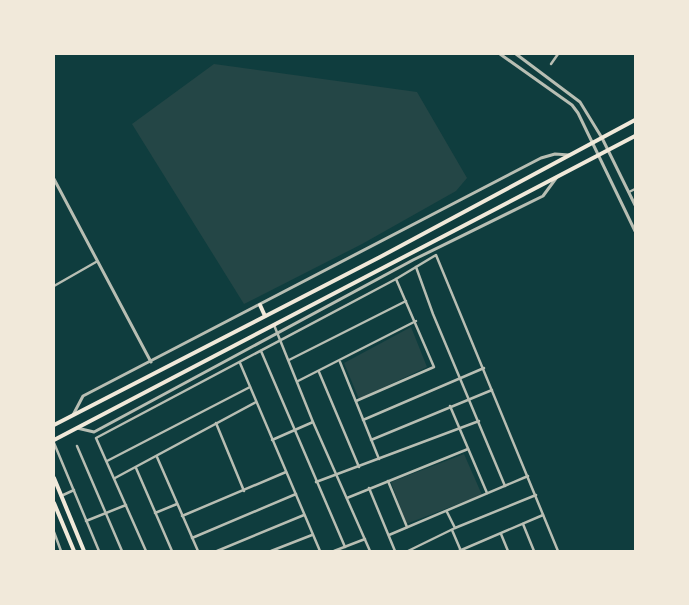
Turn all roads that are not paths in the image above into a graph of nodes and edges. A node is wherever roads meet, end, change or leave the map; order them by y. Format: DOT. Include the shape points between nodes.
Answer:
graph roads {
  1 [pos="500,54"];
  2 [pos="516,54"];
  3 [pos="558,54"];
  4 [pos="551,64"];
  5 [pos="635,120"];
  6 [pos="635,136"];
  7 [pos="602,138"];
  8 [pos="592,144"];
  9 [pos="608,151"];
  10 [pos="570,155"];
  11 [pos="598,156"];
  12 [pos="557,177"];
  13 [pos="54,179"];
  14 [pos="635,189"];
  15 [pos="629,192"];
  16 [pos="635,205"];
  17 [pos="635,231"];
  18 [pos="409,253"];
  19 [pos="413,260"];
  20 [pos="96,262"];
  21 [pos="416,266"];
  22 [pos="396,279"];
  23 [pos="54,286"];
  24 [pos="406,301"];
  25 [pos="260,305"];
  26 [pos="265,316"];
  27 [pos="416,321"];
  28 [pos="273,324"];
  29 [pos="277,332"];
  30 [pos="280,340"];
  31 [pos="262,351"];
  32 [pos="289,360"];
  33 [pos="151,362"];
  34 [pos="340,362"];
  35 [pos="240,363"];
  36 [pos="484,368"];
  37 [pos="319,372"];
  38 [pos="461,378"];
  39 [pos="298,381"];
  40 [pos="250,387"];
  41 [pos="493,390"];
  42 [pos="469,399"];
  43 [pos="356,401"];
  44 [pos="256,402"];
  45 [pos="450,406"];
  46 [pos="72,416"];
  47 [pos="363,420"];
  48 [pos="479,421"];
  49 [pos="313,422"];
  50 [pos="216,423"];
  51 [pos="54,425"];
  52 [pos="77,428"];
  53 [pos="460,428"];
  54 [pos="293,430"];
  55 [pos="272,440"];
  56 [pos="371,440"];
  57 [pos="54,442"];
  58 [pos="77,446"];
  59 [pos="468,449"];
  60 [pos="157,458"];
  61 [pos="378,459"];
  62 [pos="107,461"];
  63 [pos="359,467"];
  64 [pos="136,468"];
  65 [pos="286,472"];
  66 [pos="336,474"];
  67 [pos="528,476"];
  68 [pos="54,478"];
  69 [pos="115,478"];
  70 [pos="388,481"];
  71 [pos="316,482"];
  72 [pos="505,486"];
  73 [pos="369,488"];
  74 [pos="74,490"];
  75 [pos="244,491"];
  76 [pos="487,493"];
  77 [pos="296,494"];
  78 [pos="536,495"];
  79 [pos="61,496"];
  80 [pos="347,498"];
  81 [pos="54,503"];
  82 [pos="177,504"];
  83 [pos="126,505"];
  84 [pos="447,512"];
  85 [pos="155,513"];
  86 [pos="105,514"];
  87 [pos="304,515"];
  88 [pos="544,515"];
  89 [pos="182,516"];
  90 [pos="86,521"];
  91 [pos="523,524"];
  92 [pos="407,527"];
  93 [pos="453,529"];
  94 [pos="54,532"];
  95 [pos="501,534"];
  96 [pos="312,535"];
  97 [pos="389,535"];
  98 [pos="192,538"];
  99 [pos="365,539"];
  100 [pos="345,547"];
  101 [pos="62,551"];
  102 [pos="74,551"];
  103 [pos="84,551"];
  104 [pos="99,551"];
  105 [pos="122,551"];
  106 [pos="146,551"];
  107 [pos="172,551"];
  108 [pos="198,551"];
  109 [pos="217,551"];
  110 [pos="271,551"];
  111 [pos="320,551"];
  112 [pos="334,551"];
  113 [pos="370,551"];
  114 [pos="395,551"];
  115 [pos="408,551"];
  116 [pos="460,551"];
  117 [pos="508,551"];
  118 [pos="534,551"];
  119 [pos="558,551"];
  1 -- 8 [label="street" via="572,105"];
  2 -- 7 [label="street" via="580,102"];
  3 -- 4 [label="street"];
  5 -- 7 [label="main road"];
  6 -- 9 [label="main road"];
  7 -- 8 [label="main road"];
  7 -- 9 [label="street"];
  8 -- 10 [label="main road"];
  8 -- 11 [label="street"];
  9 -- 11 [label="main road"];
  9 -- 15 [label="street"];
  10 -- 25 [label="street" via="554,154 541,158"];
  10 -- 26 [label="main road"];
  11 -- 12 [label="main road"];
  11 -- 17 [label="street"];
  12 -- 18 [label="main road"];
  12 -- 19 [label="street" via="543,196"];
  13 -- 20 [label="street"];
  14 -- 15 [label="street"];
  15 -- 16 [label="street"];
  18 -- 19 [label="main road"];
  18 -- 28 [label="main road"];
  19 -- 29 [label="street"];
  20 -- 23 [label="street"];
  20 -- 33 [label="street"];
  21 -- 22 [label="street"];
  21 -- 36 [label="street" via="436,255"];
  21 -- 38 [label="street"];
  22 -- 24 [label="street"];
  22 -- 30 [label="street"];
  24 -- 27 [label="street"];
  24 -- 32 [label="street"];
  25 -- 26 [label="main road"];
  25 -- 33 [label="street"];
  26 -- 46 [label="main road"];
  27 -- 34 [label="street"];
  27 -- 43 [label="street" via="433,369"];
  28 -- 29 [label="street"];
  28 -- 52 [label="main road"];
  29 -- 30 [label="street"];
  29 -- 52 [label="street" via="94,432"];
  30 -- 31 [label="street"];
  30 -- 32 [label="street"];
  31 -- 35 [label="street"];
  31 -- 54 [label="street"];
  32 -- 39 [label="street"];
  33 -- 46 [label="street" via="84,396"];
  34 -- 37 [label="street"];
  34 -- 43 [label="street"];
  35 -- 40 [label="street"];
  35 -- 62 [label="street" via="96,438"];
  36 -- 38 [label="street"];
  36 -- 41 [label="street"];
  37 -- 39 [label="street"];
  37 -- 63 [label="street"];
  38 -- 42 [label="street"];
  38 -- 47 [label="street"];
  39 -- 49 [label="street"];
  40 -- 44 [label="street"];
  40 -- 62 [label="street"];
  41 -- 42 [label="street"];
  41 -- 67 [label="street"];
  42 -- 45 [label="street"];
  42 -- 48 [label="street"];
  43 -- 47 [label="street"];
  44 -- 50 [label="street"];
  44 -- 55 [label="street"];
  45 -- 53 [label="street"];
  45 -- 56 [label="street"];
  46 -- 51 [label="main road"];
  47 -- 56 [label="street"];
  48 -- 53 [label="street"];
  48 -- 72 [label="street"];
  49 -- 54 [label="street"];
  49 -- 66 [label="street"];
  50 -- 60 [label="street"];
  50 -- 75 [label="street"];
  52 -- 57 [label="main road"];
  53 -- 59 [label="street"];
  53 -- 61 [label="street"];
  54 -- 55 [label="street"];
  54 -- 71 [label="street"];
  55 -- 65 [label="street"];
  56 -- 61 [label="street"];
  57 -- 74 [label="street"];
  58 -- 86 [label="street"];
  59 -- 70 [label="street"];
  59 -- 76 [label="street"];
  60 -- 64 [label="street"];
  60 -- 82 [label="street"];
  61 -- 63 [label="street"];
  62 -- 69 [label="street"];
  63 -- 66 [label="street"];
  64 -- 69 [label="street"];
  64 -- 85 [label="street"];
  65 -- 75 [label="street"];
  65 -- 77 [label="street"];
  66 -- 71 [label="street"];
  66 -- 80 [label="street"];
  67 -- 72 [label="street"];
  67 -- 78 [label="street"];
  68 -- 79 [label="main road"];
  69 -- 83 [label="street"];
  70 -- 73 [label="street"];
  70 -- 92 [label="street"];
  71 -- 100 [label="street"];
  72 -- 76 [label="street"];
  73 -- 80 [label="street"];
  73 -- 97 [label="street"];
  74 -- 79 [label="street"];
  74 -- 90 [label="street"];
  75 -- 89 [label="street"];
  76 -- 84 [label="street"];
  77 -- 87 [label="street"];
  77 -- 98 [label="street"];
  78 -- 88 [label="street"];
  78 -- 93 [label="street"];
  79 -- 103 [label="main road"];
  80 -- 99 [label="street"];
  81 -- 102 [label="main road"];
  82 -- 85 [label="street"];
  82 -- 89 [label="street"];
  83 -- 86 [label="street"];
  83 -- 106 [label="street"];
  84 -- 92 [label="street"];
  84 -- 93 [label="street"];
  85 -- 107 [label="street"];
  86 -- 90 [label="street"];
  86 -- 105 [label="street"];
  87 -- 96 [label="street"];
  87 -- 109 [label="street"];
  88 -- 91 [label="street"];
  88 -- 119 [label="street"];
  89 -- 98 [label="street"];
  90 -- 104 [label="street"];
  91 -- 95 [label="street"];
  91 -- 118 [label="street"];
  92 -- 97 [label="street"];
  93 -- 115 [label="street"];
  93 -- 116 [label="street"];
  94 -- 101 [label="street"];
  95 -- 116 [label="street"];
  95 -- 117 [label="street"];
  96 -- 110 [label="street"];
  96 -- 111 [label="street"];
  97 -- 114 [label="street"];
  98 -- 108 [label="street"];
  99 -- 100 [label="street"];
  99 -- 113 [label="street"];
  100 -- 112 [label="street"];
}
